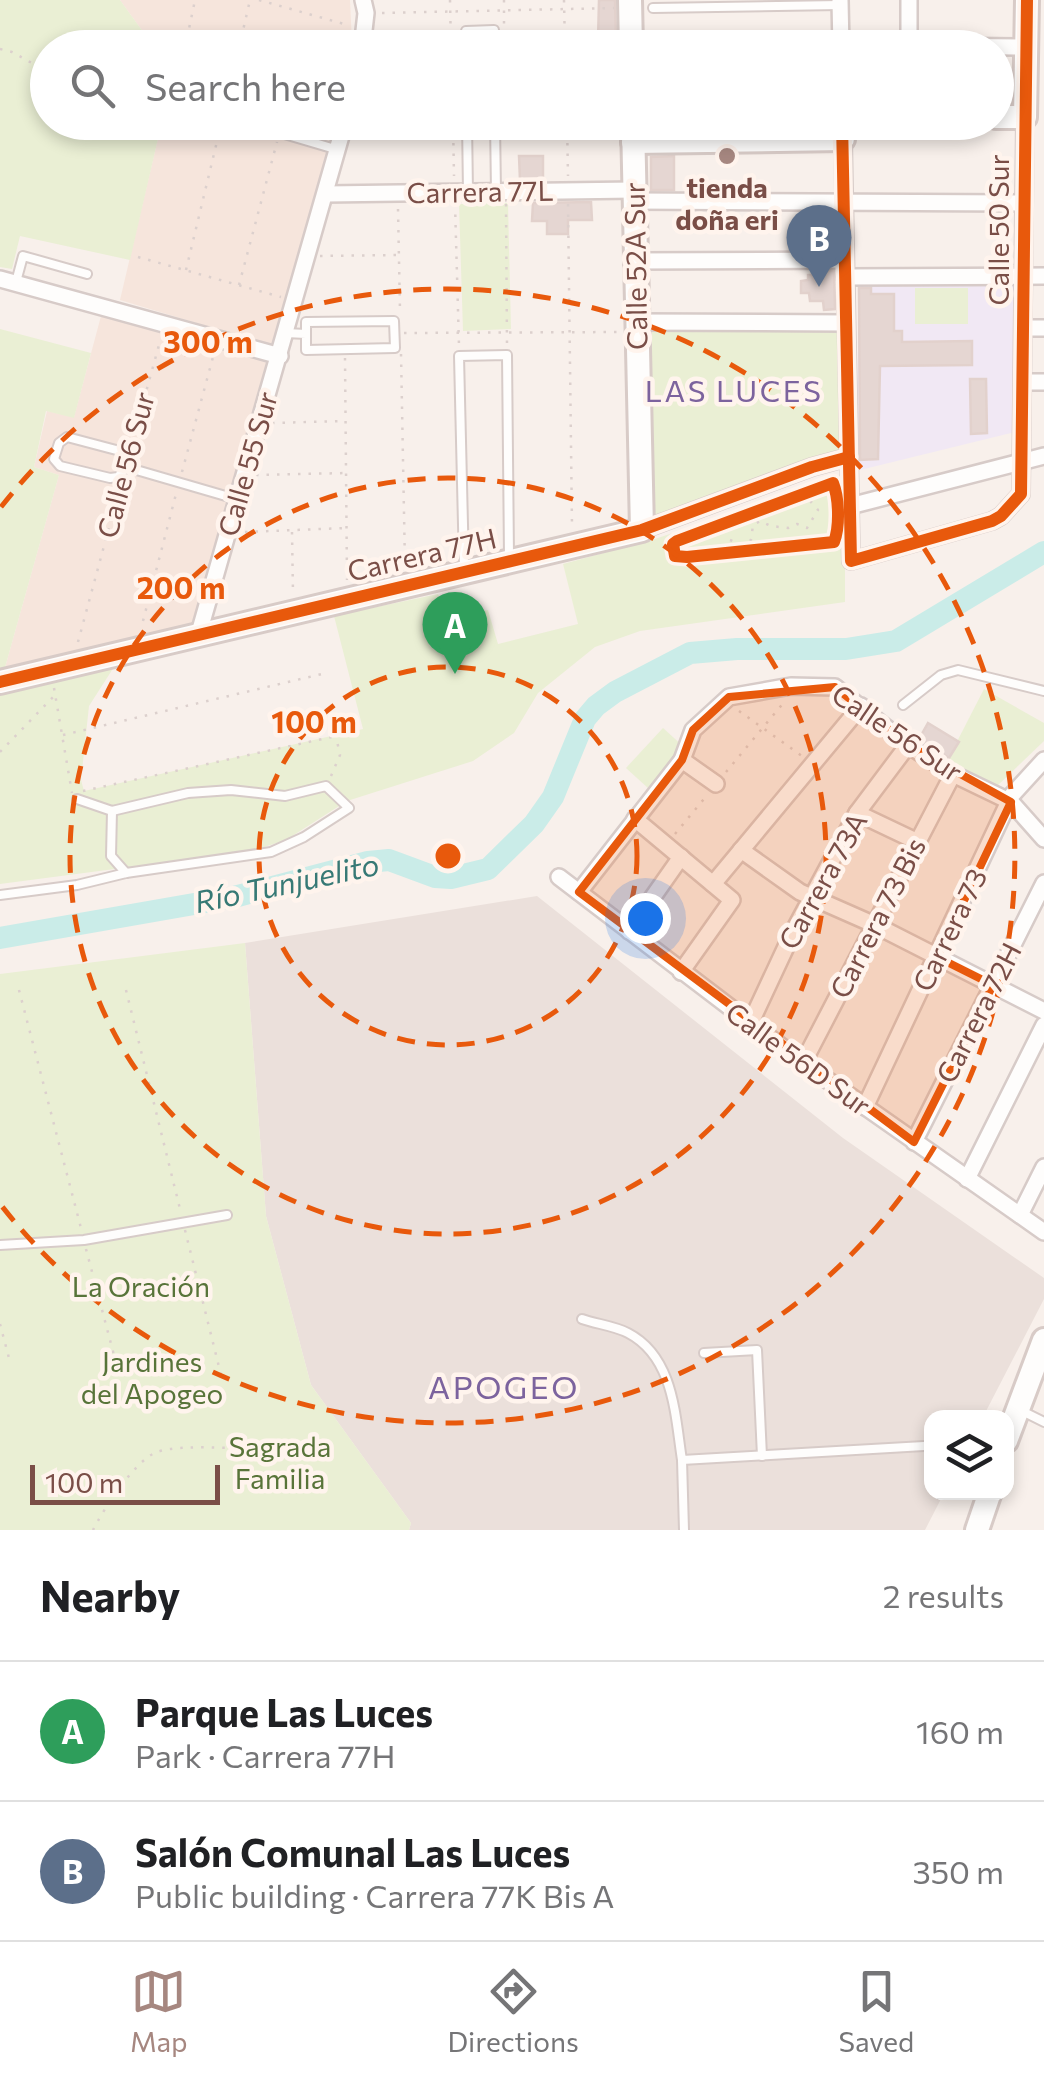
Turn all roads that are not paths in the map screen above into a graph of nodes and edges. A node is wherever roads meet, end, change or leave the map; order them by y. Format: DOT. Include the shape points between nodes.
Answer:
graph roads {
  1 [pos="909,0"];
  2 [pos="1027,0"];
  3 [pos="840,2"];
  4 [pos="704,3"];
  5 [pos="638,5"];
  6 [pos="634,30"];
  7 [pos="841,30"];
  8 [pos="909,30"];
  9 [pos="1032,57"];
  10 [pos="1014,118"];
  11 [pos="1024,118"];
  12 [pos="303,140"];
  13 [pos="341,140"];
  14 [pos="465,140"];
  15 [pos="497,140"];
  16 [pos="633,140"];
  17 [pos="843,140"];
  18 [pos="338,150"];
  19 [pos="461,192"];
  20 [pos="501,192"];
  21 [pos="326,194"];
  22 [pos="634,196"];
  23 [pos="844,202"];
  24 [pos="1024,209"];
  25 [pos="1044,215"];
  26 [pos="636,261"];
  27 [pos="845,268"];
  28 [pos="87,274"];
  29 [pos="1024,276"];
  30 [pos="1044,276"];
  31 [pos="8,280"];
  32 [pos="846,323"];
  33 [pos="637,327"];
  34 [pos="1023,328"];
  35 [pos="1044,328"];
  36 [pos="286,333"];
  37 [pos="306,334"];
  38 [pos="280,356"];
  39 [pos="1023,382"];
  40 [pos="1044,382"];
  41 [pos="1044,456"];
  42 [pos="849,457"];
  43 [pos="1023,461"];
  44 [pos="126,467"];
  45 [pos="238,499"];
  46 [pos="850,506"];
  47 [pos="642,530"];
  48 [pos="509,561"];
  49 [pos="464,571"];
  50 [pos="199,633"];
  51 [pos="0,682"];
  52 [pos="1044,691"];
  53 [pos="861,706"];
  54 [pos="903,706"];
  55 [pos="908,745"];
  56 [pos="682,760"];
  57 [pos="1044,760"];
  58 [pos="953,774"];
  59 [pos="716,784"];
  60 [pos="77,799"];
  61 [pos="1011,802"];
  62 [pos="112,811"];
  63 [pos="858,814"];
  64 [pos="635,819"];
  65 [pos="1044,839"];
  66 [pos="918,842"];
  67 [pos="742,850"];
  68 [pos="680,857"];
  69 [pos="126,872"];
  70 [pos="559,877"];
  71 [pos="1044,883"];
  72 [pos="713,884"];
  73 [pos="579,892"];
  74 [pos="0,895"];
  75 [pos="812,896"];
  76 [pos="874,925"];
  77 [pos="629,931"];
  78 [pos="937,956"];
  79 [pos="681,972"];
  80 [pos="993,985"];
  81 [pos="1044,1011"];
  82 [pos="750,1024"];
  83 [pos="1044,1025"];
  84 [pos="803,1063"];
  85 [pos="864,1107"];
  86 [pos="914,1142"];
  87 [pos="1044,1167"];
  88 [pos="967,1178"];
  89 [pos="227,1214"];
  90 [pos="1020,1215"];
  91 [pos="1044,1232"];
  92 [pos="0,1245"];
  93 [pos="582,1320"];
  94 [pos="1042,1352"];
  95 [pos="704,1353"];
  96 [pos="1018,1410"];
  97 [pos="1014,1420"];
  98 [pos="1044,1422"];
  99 [pos="924,1446"];
  100 [pos="762,1456"];
  101 [pos="682,1460"];
  102 [pos="987,1500"];
  103 [pos="684,1530"];
  104 [pos="978,1530"];
  1 -- 8 [label="street"];
  2 -- 9 [label="street, Calle 50 Sur"];
  3 -- 4 [label="lane"];
  3 -- 7 [label="street"];
  4 -- 5 [label="lane"];
  5 -- 6 [label="street"];
  9 -- 11 [label="street, Calle 50 Sur"];
  10 -- 11 [label="street"];
  11 -- 24 [label="street, Calle 50 Sur"];
  12 -- 18 [label="lane"];
  13 -- 18 [label="street, Calle 55 Sur"];
  14 -- 19 [label="lane"];
  15 -- 20 [label="lane"];
  16 -- 22 [label="street, Calle 52A Sur"];
  17 -- 23 [label="street"];
  18 -- 21 [label="street, Calle 55 Sur"];
  19 -- 20 [label="street, Carrera 77L"];
  19 -- 21 [label="street, Carrera 77L"];
  20 -- 22 [label="street, Carrera 77L"];
  21 -- 36 [label="street, Calle 55 Sur"];
  22 -- 23 [label="street, Carrera 77L"];
  22 -- 26 [label="street, Calle 52A Sur"];
  23 -- 24 [label="street, Carrera 77L"];
  23 -- 27 [label="street"];
  24 -- 25 [label="street, Carrera 77L"];
  24 -- 29 [label="street, Calle 50 Sur"];
  26 -- 27 [label="street"];
  26 -- 33 [label="street, Calle 52A Sur"];
  27 -- 29 [label="street"];
  27 -- 32 [label="street"];
  28 -- 31 [label="lane" via="23,256"];
  29 -- 30 [label="street"];
  29 -- 34 [label="street, Calle 50 Sur"];
  31 -- 38 [label="street"];
  32 -- 33 [label="street"];
  32 -- 42 [label="street"];
  33 -- 47 [label="street, Calle 52A Sur"];
  34 -- 35 [label="street"];
  34 -- 39 [label="street, Calle 50 Sur"];
  36 -- 37 [label="lane"];
  36 -- 38 [label="street, Calle 55 Sur"];
  37 -- 37 [label="lane" via="306,322 394,321 398,333 395,348 344,350 306,350"];
  38 -- 45 [label="street, Calle 55 Sur"];
  39 -- 40 [label="street"];
  39 -- 43 [label="street, Calle 50 Sur"];
  41 -- 43 [label="street"];
  42 -- 46 [label="street"];
  42 -- 47 [label="street, Carrera 77H"];
  43 -- 46 [label="street"];
  43 -- 46 [label="street, Calle 50 Sur" via="1021,494 1000,516 851,560"];
  44 -- 44 [label="lane" via="120,452 67,437 54,459 110,478"];
  44 -- 45 [label="lane"];
  45 -- 50 [label="street, Calle 55 Sur"];
  47 -- 48 [label="street, Carrera 77H"];
  48 -- 49 [label="street, Carrera 77H"];
  48 -- 49 [label="lane" via="507,355 459,356"];
  49 -- 50 [label="street, Carrera 77H"];
  50 -- 51 [label="street, Carrera 77H"];
  52 -- 54 [label="lane" via="958,670 941,675"];
  53 -- 55 [label="street, Calle 56 Sur"];
  53 -- 56 [label="street, Calle 56 Sur" via="835,687 791,686 730,698 692,730"];
  53 -- 67 [label="street"];
  55 -- 58 [label="street, Calle 56 Sur"];
  55 -- 63 [label="street, Carrera 73A"];
  56 -- 59 [label="street"];
  56 -- 64 [label="street"];
  57 -- 61 [label="street, Carrera 73"];
  58 -- 61 [label="street, Calle 56 Sur"];
  58 -- 66 [label="street, Carrera 73 Bis"];
  60 -- 62 [label="lane"];
  61 -- 65 [label="street, Calle 56 Sur"];
  61 -- 78 [label="street, Carrera 73"];
  62 -- 69 [label="lane" via="111,856"];
  62 -- 69 [label="lane" via="188,792 285,796 326,786 350,808 272,852"];
  63 -- 66 [label="street"];
  63 -- 75 [label="street, Carrera 73A"];
  64 -- 68 [label="street"];
  64 -- 73 [label="street"];
  66 -- 76 [label="street, Carrera 73 Bis"];
  67 -- 72 [label="street"];
  67 -- 75 [label="street"];
  68 -- 72 [label="street"];
  68 -- 77 [label="street"];
  69 -- 74 [label="lane"];
  70 -- 73 [label="street, Calle 56D Sur"];
  71 -- 80 [label="street, Carrera 72H"];
  72 -- 79 [label="street" via="732,900"];
  73 -- 77 [label="street, Calle 56D Sur"];
  75 -- 76 [label="street"];
  75 -- 82 [label="street, Carrera 73A"];
  76 -- 78 [label="street"];
  76 -- 84 [label="street, Carrera 73 Bis"];
  77 -- 79 [label="street, Calle 56D Sur"];
  78 -- 80 [label="street"];
  78 -- 85 [label="street, Carrera 73"];
  79 -- 82 [label="street, Calle 56D Sur"];
  80 -- 81 [label="street"];
  80 -- 86 [label="street, Carrera 72H"];
  82 -- 84 [label="street, Calle 56D Sur"];
  83 -- 88 [label="street"];
  84 -- 85 [label="street, Calle 56D Sur"];
  85 -- 86 [label="street, Calle 56D Sur"];
  86 -- 88 [label="street, Calle 56D Sur"];
  87 -- 90 [label="street"];
  88 -- 90 [label="street, Calle 56D Sur"];
  89 -- 92 [label="lane" via="84,1240"];
  90 -- 91 [label="street, Calle 56D Sur"];
  93 -- 101 [label="lane" via="628,1333 653,1353 669,1384"];
  94 -- 96 [label="street"];
  95 -- 100 [label="lane" via="757,1350"];
  96 -- 97 [label="street"];
  96 -- 98 [label="lane"];
  99 -- 100 [label="lane"];
  100 -- 101 [label="lane"];
  101 -- 103 [label="lane"];
  102 -- 104 [label="street"];
}
